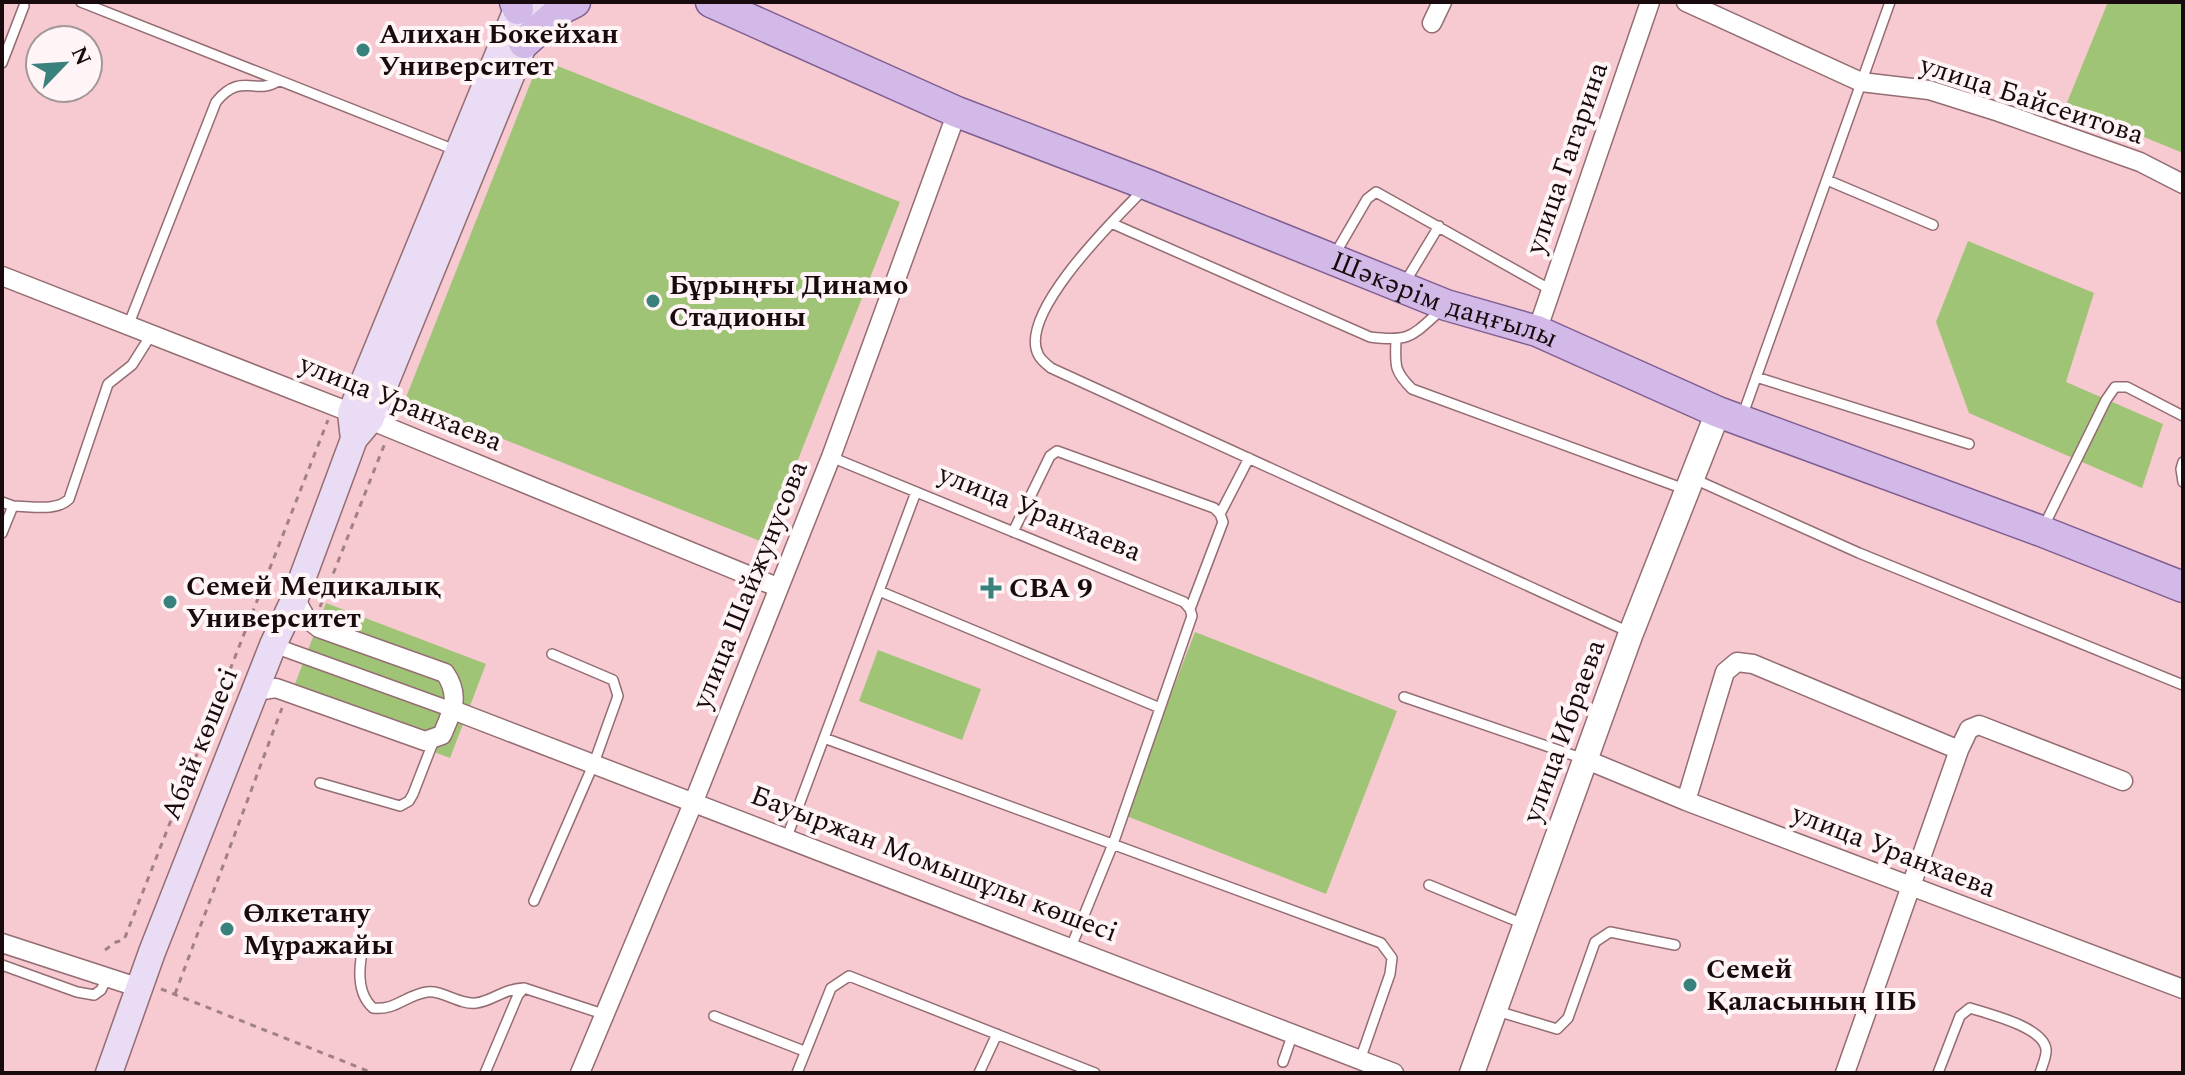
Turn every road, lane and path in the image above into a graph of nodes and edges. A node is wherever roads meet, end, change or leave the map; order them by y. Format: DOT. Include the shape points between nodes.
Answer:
graph roads {
  1 [pos="81,2"];
  2 [pos="575,2"];
  3 [pos="1442,2"];
  4 [pos="1650,2"];
  5 [pos="1686,2"];
  6 [pos="1890,2"];
  7 [pos="524,4"];
  8 [pos="720,4"];
  9 [pos="24,6"];
  10 [pos="1432,23"];
  11 [pos="524,43"];
  12 [pos="2,63"];
  13 [pos="278,81"];
  14 [pos="1861,82"];
  15 [pos="957,112"];
  16 [pos="459,151"];
  17 [pos="1827,180"];
  18 [pos="2183,184"];
  19 [pos="1148,185"];
  20 [pos="1111,223"];
  21 [pos="1933,225"];
  22 [pos="1439,226"];
  23 [pos="1332,259"];
  24 [pos="2,276"];
  25 [pos="1402,287"];
  26 [pos="1551,290"];
  27 [pos="1446,305"];
  28 [pos="128,326"];
  29 [pos="1537,331"];
  30 [pos="151,335"];
  31 [pos="1396,340"];
  32 [pos="1756,377"];
  33 [pos="1729,416"];
  34 [pos="2183,416"];
  35 [pos="352,419"];
  36 [pos="1969,444"];
  37 [pos="831,457"];
  38 [pos="1249,458"];
  39 [pos="2183,462"];
  40 [pos="2183,482"];
  41 [pos="1690,484"];
  42 [pos="916,492"];
  43 [pos="2,502"];
  44 [pos="13,506"];
  45 [pos="1220,514"];
  46 [pos="2041,531"];
  47 [pos="1013,532"];
  48 [pos="2,533"];
  49 [pos="777,587"];
  50 [pos="2183,587"];
  51 [pos="879,591"];
  52 [pos="295,598"];
  53 [pos="1187,606"];
  54 [pos="1631,633"];
  55 [pos="273,645"];
  56 [pos="552,654"];
  57 [pos="2183,685"];
  58 [pos="256,691"];
  59 [pos="1404,697"];
  60 [pos="1160,708"];
  61 [pos="453,710"];
  62 [pos="824,738"];
  63 [pos="434,740"];
  64 [pos="1959,750"];
  65 [pos="1587,760"];
  66 [pos="594,763"];
  67 [pos="2123,781"];
  68 [pos="320,783"];
  69 [pos="694,801"];
  70 [pos="1686,801"];
  71 [pos="787,837"];
  72 [pos="1113,844"];
  73 [pos="1429,885"];
  74 [pos="1912,888"];
  75 [pos="534,901"];
  76 [pos="1526,925"];
  77 [pos="365,940"];
  78 [pos="2,943"];
  79 [pos="1675,945"];
  80 [pos="1071,947"];
  81 [pos="105,950"];
  82 [pos="2,965"];
  83 [pos="107,978"];
  84 [pos="140,988"];
  85 [pos="524,988"];
  86 [pos="2183,989"];
  87 [pos="1497,1011"];
  88 [pos="603,1014"];
  89 [pos="714,1016"];
  90 [pos="1293,1033"];
  91 [pos="997,1034"];
  92 [pos="804,1051"];
  93 [pos="1360,1060"];
  94 [pos="1283,1062"];
  95 [pos="366,1072"];
  96 [pos="109,1073"];
  97 [pos="373,1073"];
  98 [pos="485,1073"];
  99 [pos="580,1073"];
  100 [pos="797,1073"];
  101 [pos="979,1073"];
  102 [pos="1095,1073"];
  103 [pos="1394,1073"];
  104 [pos="1472,1073"];
  105 [pos="1845,1073"];
  106 [pos="1938,1073"];
  107 [pos="2040,1073"];
  1 -- 13 [label="lane"];
  2 -- 11 [label="main road"];
  3 -- 10 [label="street"];
  4 -- 26 [label="street, улица Гагарина"];
  5 -- 14 [label="street, улица Байсеитова"];
  6 -- 14 [label="lane"];
  7 -- 11 [label="main road, Абай көшесі"];
  7 -- 16 [label="main road, Абай көшесі"];
  8 -- 15 [label="main road, Шәкәрім даңғылы"];
  9 -- 12 [label="lane"];
  11 -- 35 [label="main road, Абай көшесі"];
  13 -- 16 [label="lane"];
  13 -- 28 [label="lane" via="236,85 216,102"];
  14 -- 17 [label="lane"];
  14 -- 18 [label="street, улица Байсеитова" via="1929,90 1999,112 2140,162"];
  15 -- 19 [label="main road, Шәкәрім даңғылы"];
  15 -- 37 [label="street, улица Шайжунусова"];
  16 -- 35 [label="main road, Абай көшесі"];
  17 -- 21 [label="lane"];
  17 -- 32 [label="lane"];
  19 -- 20 [label="lane"];
  19 -- 23 [label="main road, Шәкәрім даңғылы"];
  20 -- 31 [label="lane" via="1370,337"];
  20 -- 38 [label="lane" via="1083,251 1049,302 1034,338 1038,356 1051,368"];
  22 -- 23 [label="lane" via="1376,192"];
  22 -- 25 [label="lane"];
  22 -- 26 [label="lane"];
  23 -- 25 [label="main road, Шәкәрім даңғылы"];
  24 -- 28 [label="street, улица Уранхаева"];
  25 -- 27 [label="main road, Шәкәрім даңғылы"];
  26 -- 29 [label="street, улица Гагарина"];
  27 -- 29 [label="main road, Шәкәрім даңғылы"];
  27 -- 31 [label="lane" via="1415,333"];
  28 -- 30 [label="street, улица Уранхаева"];
  29 -- 33 [label="main road, Шәкәрім даңғылы"];
  30 -- 35 [label="street, улица Уранхаева"];
  30 -- 44 [label="lane" via="132,365 108,384 69,499 52,507"];
  31 -- 41 [label="lane" via="1398,375 1412,389"];
  32 -- 33 [label="lane"];
  32 -- 36 [label="lane"];
  33 -- 41 [label="street, улица Ибраева"];
  33 -- 46 [label="main road, Шәкәрім даңғылы"];
  34 -- 46 [label="lane" via="2127,387 2115,387"];
  35 -- 49 [label="street, улица Уранхаева"];
  35 -- 52 [label="main road, Абай көшесі"];
  35 -- 81 [label="path" via="124,940"];
  37 -- 42 [label="lane, улица Уранхаева"];
  37 -- 49 [label="street, улица Шайжунусова"];
  38 -- 45 [label="lane"];
  38 -- 54 [label="lane"];
  39 -- 40 [label="lane"];
  41 -- 54 [label="street, улица Ибраева"];
  41 -- 57 [label="lane"];
  42 -- 47 [label="lane, улица Уранхаева"];
  42 -- 51 [label="lane"];
  43 -- 44 [label="lane"];
  44 -- 48 [label="lane"];
  45 -- 47 [label="lane" via="1057,451"];
  45 -- 53 [label="lane" via="1223,522"];
  46 -- 50 [label="main road, Шәкәрім даңғылы"];
  47 -- 53 [label="lane, улица Уранхаева"];
  49 -- 69 [label="street, улица Шайжунусова"];
  51 -- 60 [label="lane"];
  51 -- 62 [label="lane"];
  52 -- 55 [label="main road, Абай көшесі"];
  52 -- 61 [label="street" via="319,628 445,673 454,686"];
  53 -- 60 [label="lane" via="1192,616"];
  54 -- 65 [label="street, улица Ибраева"];
  55 -- 58 [label="main road, Абай көшесі"];
  55 -- 61 [label="street"];
  56 -- 66 [label="lane" via="613,680 617,688"];
  58 -- 63 [label="street" via="276,688"];
  58 -- 84 [label="main road, Абай көшесі"];
  59 -- 65 [label="lane"];
  60 -- 72 [label="lane"];
  61 -- 63 [label="street" via="442,735"];
  61 -- 66 [label="street, Бауыржан Момышұлы көшесі"];
  62 -- 71 [label="lane"];
  62 -- 72 [label="lane"];
  63 -- 68 [label="lane" via="413,794 400,806"];
  64 -- 67 [label="street" via="1969,729 1979,725"];
  64 -- 70 [label="street" via="1753,664 1737,662 1725,672"];
  64 -- 74 [label="street"];
  65 -- 70 [label="street, улица Уранхаева"];
  65 -- 76 [label="street, улица Ибраева"];
  66 -- 69 [label="street, Бауыржан Момышұлы көшесі"];
  66 -- 75 [label="lane"];
  69 -- 71 [label="street, Бауыржан Момышұлы көшесі"];
  69 -- 88 [label="street, улица Шайжунусова"];
  70 -- 74 [label="street, улица Уранхаева"];
  71 -- 80 [label="street, Бауыржан Момышұлы көшесі"];
  72 -- 80 [label="lane"];
  72 -- 93 [label="lane" via="1381,943 1392,958 1390,974"];
  73 -- 76 [label="lane"];
  74 -- 86 [label="street, улица Уранхаева"];
  74 -- 105 [label="street"];
  76 -- 87 [label="street, улица Ибраева"];
  77 -- 85 [label="lane" via="359,961 363,997 373,1008 388,1009 430,991 477,1003"];
  78 -- 83 [label="street"];
  79 -- 87 [label="lane" via="1610,932 1595,942 1568,1018 1557,1029"];
  80 -- 90 [label="street, Бауыржан Момышұлы көшесі"];
  82 -- 83 [label="lane" via="94,995"];
  83 -- 84 [label="street"];
  84 -- 95 [label="path" via="155,986"];
  84 -- 96 [label="main road, Абай көшесі"];
  85 -- 88 [label="lane"];
  85 -- 98 [label="lane"];
  87 -- 104 [label="street, улица Ибраева"];
  88 -- 99 [label="street, улица Шайжунусова"];
  89 -- 92 [label="lane"];
  90 -- 93 [label="street, Бауыржан Момышұлы көшесі"];
  90 -- 94 [label="lane"];
  91 -- 92 [label="lane" via="849,976 831,988"];
  91 -- 101 [label="lane"];
  91 -- 102 [label="lane"];
  92 -- 100 [label="lane"];
  93 -- 103 [label="street, Бауыржан Момышұлы көшесі"];
  95 -- 97 [label="path"];
  106 -- 107 [label="lane" via="1960,1016 1970,1008 2043,1039 2047,1051"];
}
